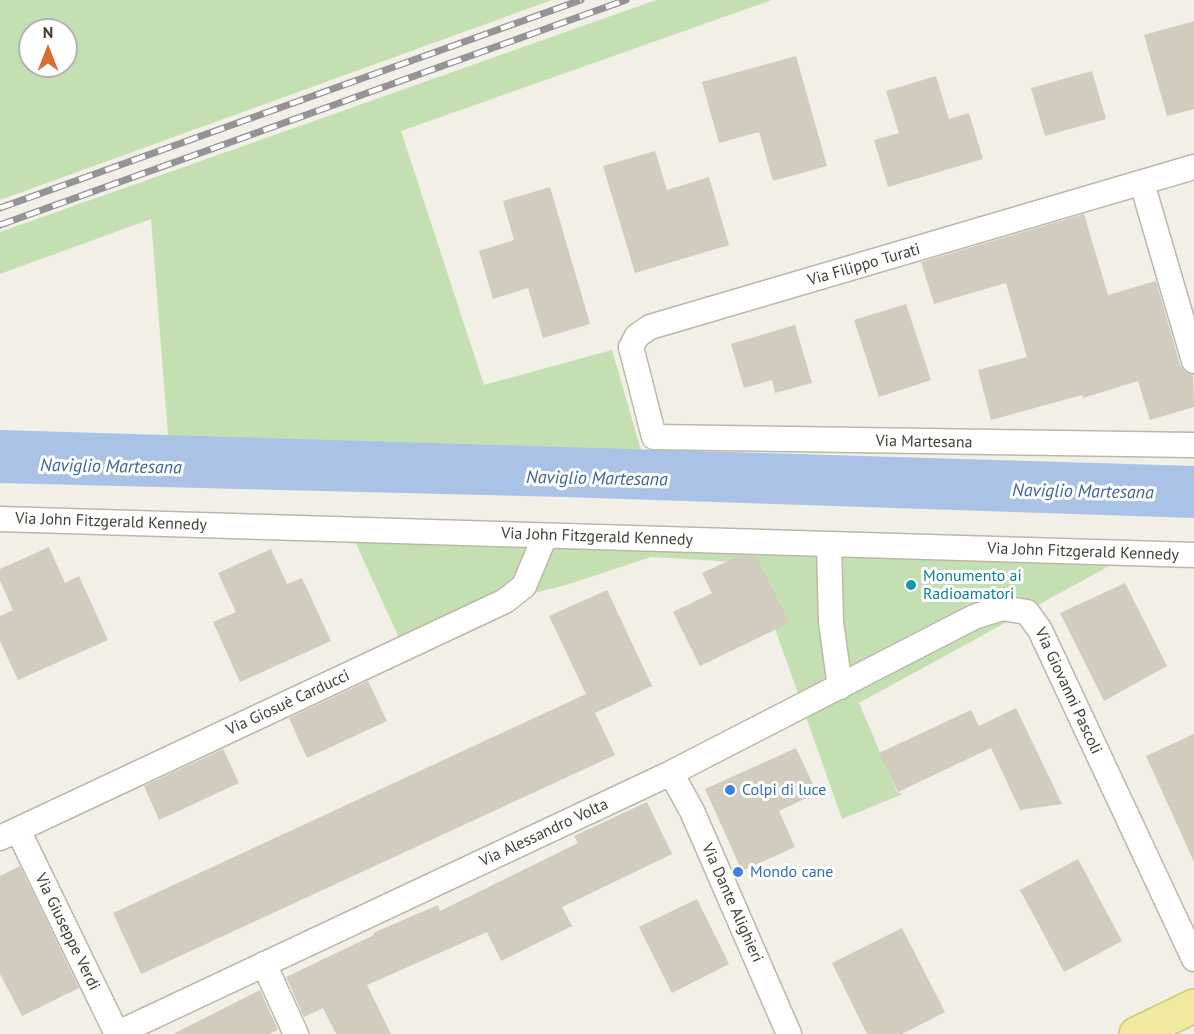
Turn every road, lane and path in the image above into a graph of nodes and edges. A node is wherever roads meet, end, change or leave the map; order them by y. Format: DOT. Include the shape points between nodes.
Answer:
graph roads {
  1 [pos="1194,167"];
  2 [pos="1142,183"];
  3 [pos="1194,361"];
  4 [pos="654,437"];
  5 [pos="1194,445"];
  6 [pos="0,519"];
  7 [pos="544,536"];
  8 [pos="829,544"];
  9 [pos="1194,555"];
  10 [pos="840,687"];
  11 [pos="671,773"];
  12 [pos="9,834"];
  13 [pos="1194,958"];
  14 [pos="264,964"];
  15 [pos="1194,1006"];
  16 [pos="116,1034"];
  17 [pos="296,1034"];
  18 [pos="789,1034"];
  19 [pos="1136,1034"];
  1 -- 2 [label="street, Via Filippo Turati"];
  2 -- 3 [label="street"];
  2 -- 4 [label="street, Via Filippo Turati" via="643,330 633,341 631,354"];
  4 -- 5 [label="street, Via Martesana"];
  6 -- 7 [label="street, Via John Fitzgerald Kennedy"];
  7 -- 8 [label="street, Via John Fitzgerald Kennedy"];
  7 -- 12 [label="street, Via Giosuè Carducci" via="524,585 506,601"];
  8 -- 9 [label="street, Via John Fitzgerald Kennedy"];
  8 -- 10 [label="street" via="831,622"];
  10 -- 11 [label="street, Via Alessandro Volta"];
  10 -- 13 [label="street, Via Giovanni Pascoli" via="986,612 1010,608 1027,612 1040,630"];
  11 -- 14 [label="street, Via Alessandro Volta"];
  11 -- 18 [label="street, Via Dante Alighieri" via="692,811"];
  12 -- 16 [label="street, Via Giuseppe Verdi"];
  14 -- 16 [label="street, Via Alessandro Volta"];
  14 -- 17 [label="street"];
  15 -- 19 [label="main road"];
}
